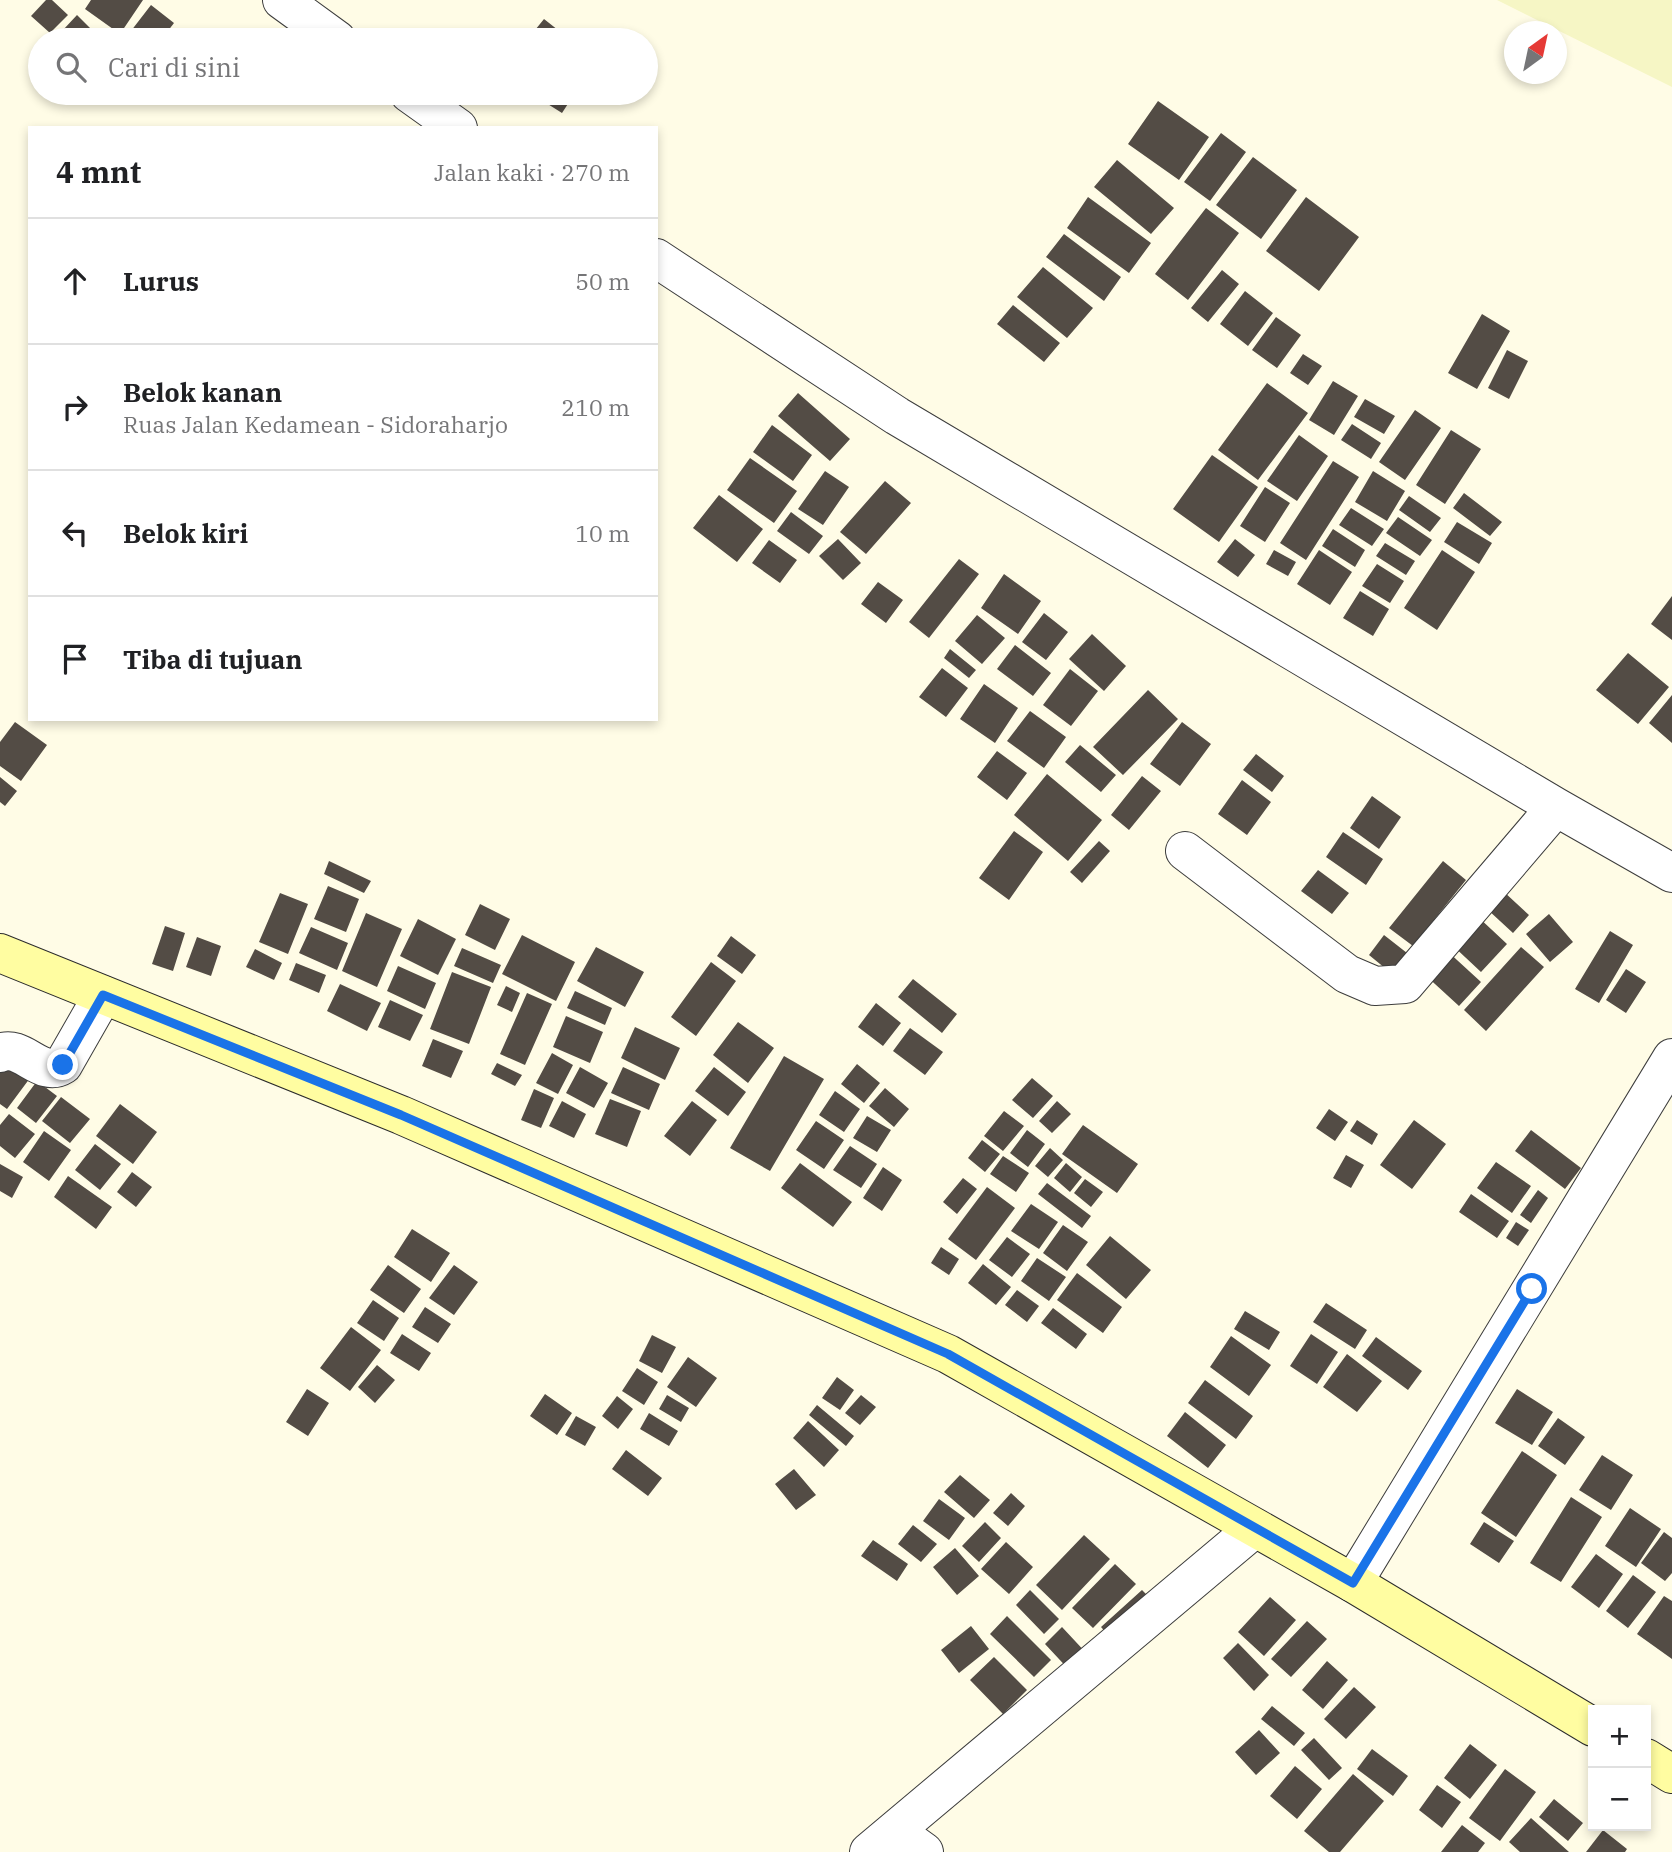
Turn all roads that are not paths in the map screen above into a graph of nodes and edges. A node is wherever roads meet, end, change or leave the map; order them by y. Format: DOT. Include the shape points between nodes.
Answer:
graph roads {
  1 [pos="282,0"];
  2 [pos="320,28"];
  3 [pos="426,105"];
  4 [pos="455,126"];
  5 [pos="658,259"];
  6 [pos="1556,807"];
  7 [pos="1185,851"];
  8 [pos="1672,873"];
  9 [pos="0,953"];
  10 [pos="103,995"];
  11 [pos="0,1053"];
  12 [pos="1672,1058"];
  13 [pos="1255,1528"];
  14 [pos="1353,1583"];
  15 [pos="1588,1724"];
  16 [pos="1651,1761"];
  17 [pos="1672,1774"];
  18 [pos="896,1845"];
  1 -- 2 [label="street"];
  3 -- 4 [label="street"];
  5 -- 6 [label="street" via="897,416"];
  6 -- 7 [label="street" via="1405,984 1375,986 1347,974"];
  6 -- 8 [label="street"];
  9 -- 10 [label="main road"];
  10 -- 11 [label="street" via="57,1069 48,1069 12,1050"];
  10 -- 13 [label="main road" via="401,1115 948,1354"];
  12 -- 14 [label="street"];
  13 -- 14 [label="main road"];
  13 -- 18 [label="street"];
  14 -- 15 [label="main road"];
  16 -- 17 [label="main road"];
}
